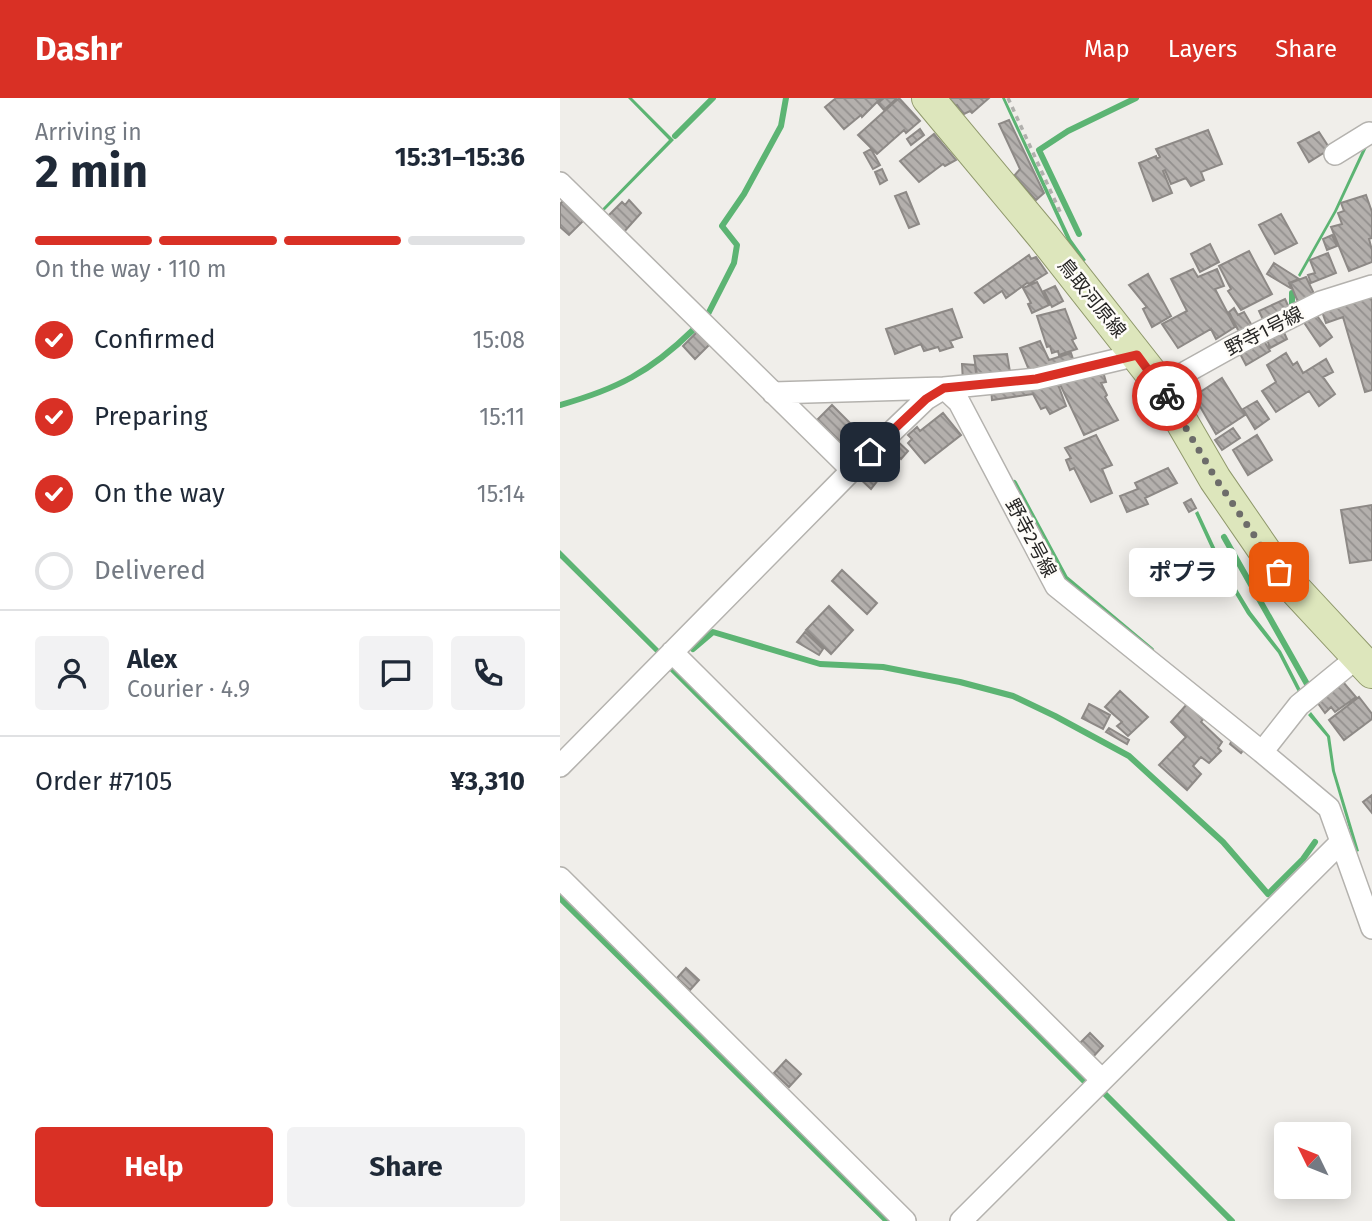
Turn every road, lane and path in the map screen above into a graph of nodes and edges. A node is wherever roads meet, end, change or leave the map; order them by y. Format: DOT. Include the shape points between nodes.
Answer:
graph roads {
  1 [pos="928,98"];
  2 [pos="1008,98"];
  3 [pos="1371,130"];
  4 [pos="1335,154"];
  5 [pos="560,183"];
  6 [pos="1066,224"];
  7 [pos="1372,286"];
  8 [pos="1137,355"];
  9 [pos="1160,386"];
  10 [pos="944,388"];
  11 [pos="773,393"];
  12 [pos="852,470"];
  13 [pos="672,652"];
  14 [pos="1365,664"];
  15 [pos="1262,752"];
  16 [pos="560,766"];
  17 [pos="1340,843"];
  18 [pos="560,878"];
  19 [pos="1372,928"];
  20 [pos="1102,1080"];
  21 [pos="905,1221"];
  22 [pos="961,1221"];
  1 -- 8 [label="main road, 鳥取河原線"];
  2 -- 6 [label="path"];
  3 -- 4 [label="street"];
  5 -- 11 [label="street"];
  7 -- 9 [label="street, 野寺1号線" via="1321,302"];
  8 -- 9 [label="main road, 鳥取河原線"];
  8 -- 10 [label="street" via="1036,379"];
  9 -- 14 [label="main road, 鳥取河原線" via="1279,572"];
  10 -- 11 [label="street"];
  10 -- 12 [label="street" via="926,399"];
  10 -- 15 [label="street, 野寺2号線" via="959,402 1056,586"];
  11 -- 12 [label="street"];
  12 -- 13 [label="street"];
  13 -- 16 [label="street"];
  13 -- 20 [label="street"];
  14 -- 15 [label="street" via="1299,705"];
  15 -- 17 [label="street, 野寺2号線" via="1329,808"];
  17 -- 19 [label="street, 野寺2号線"];
  17 -- 20 [label="street"];
  18 -- 21 [label="street"];
  20 -- 22 [label="street"];
}
